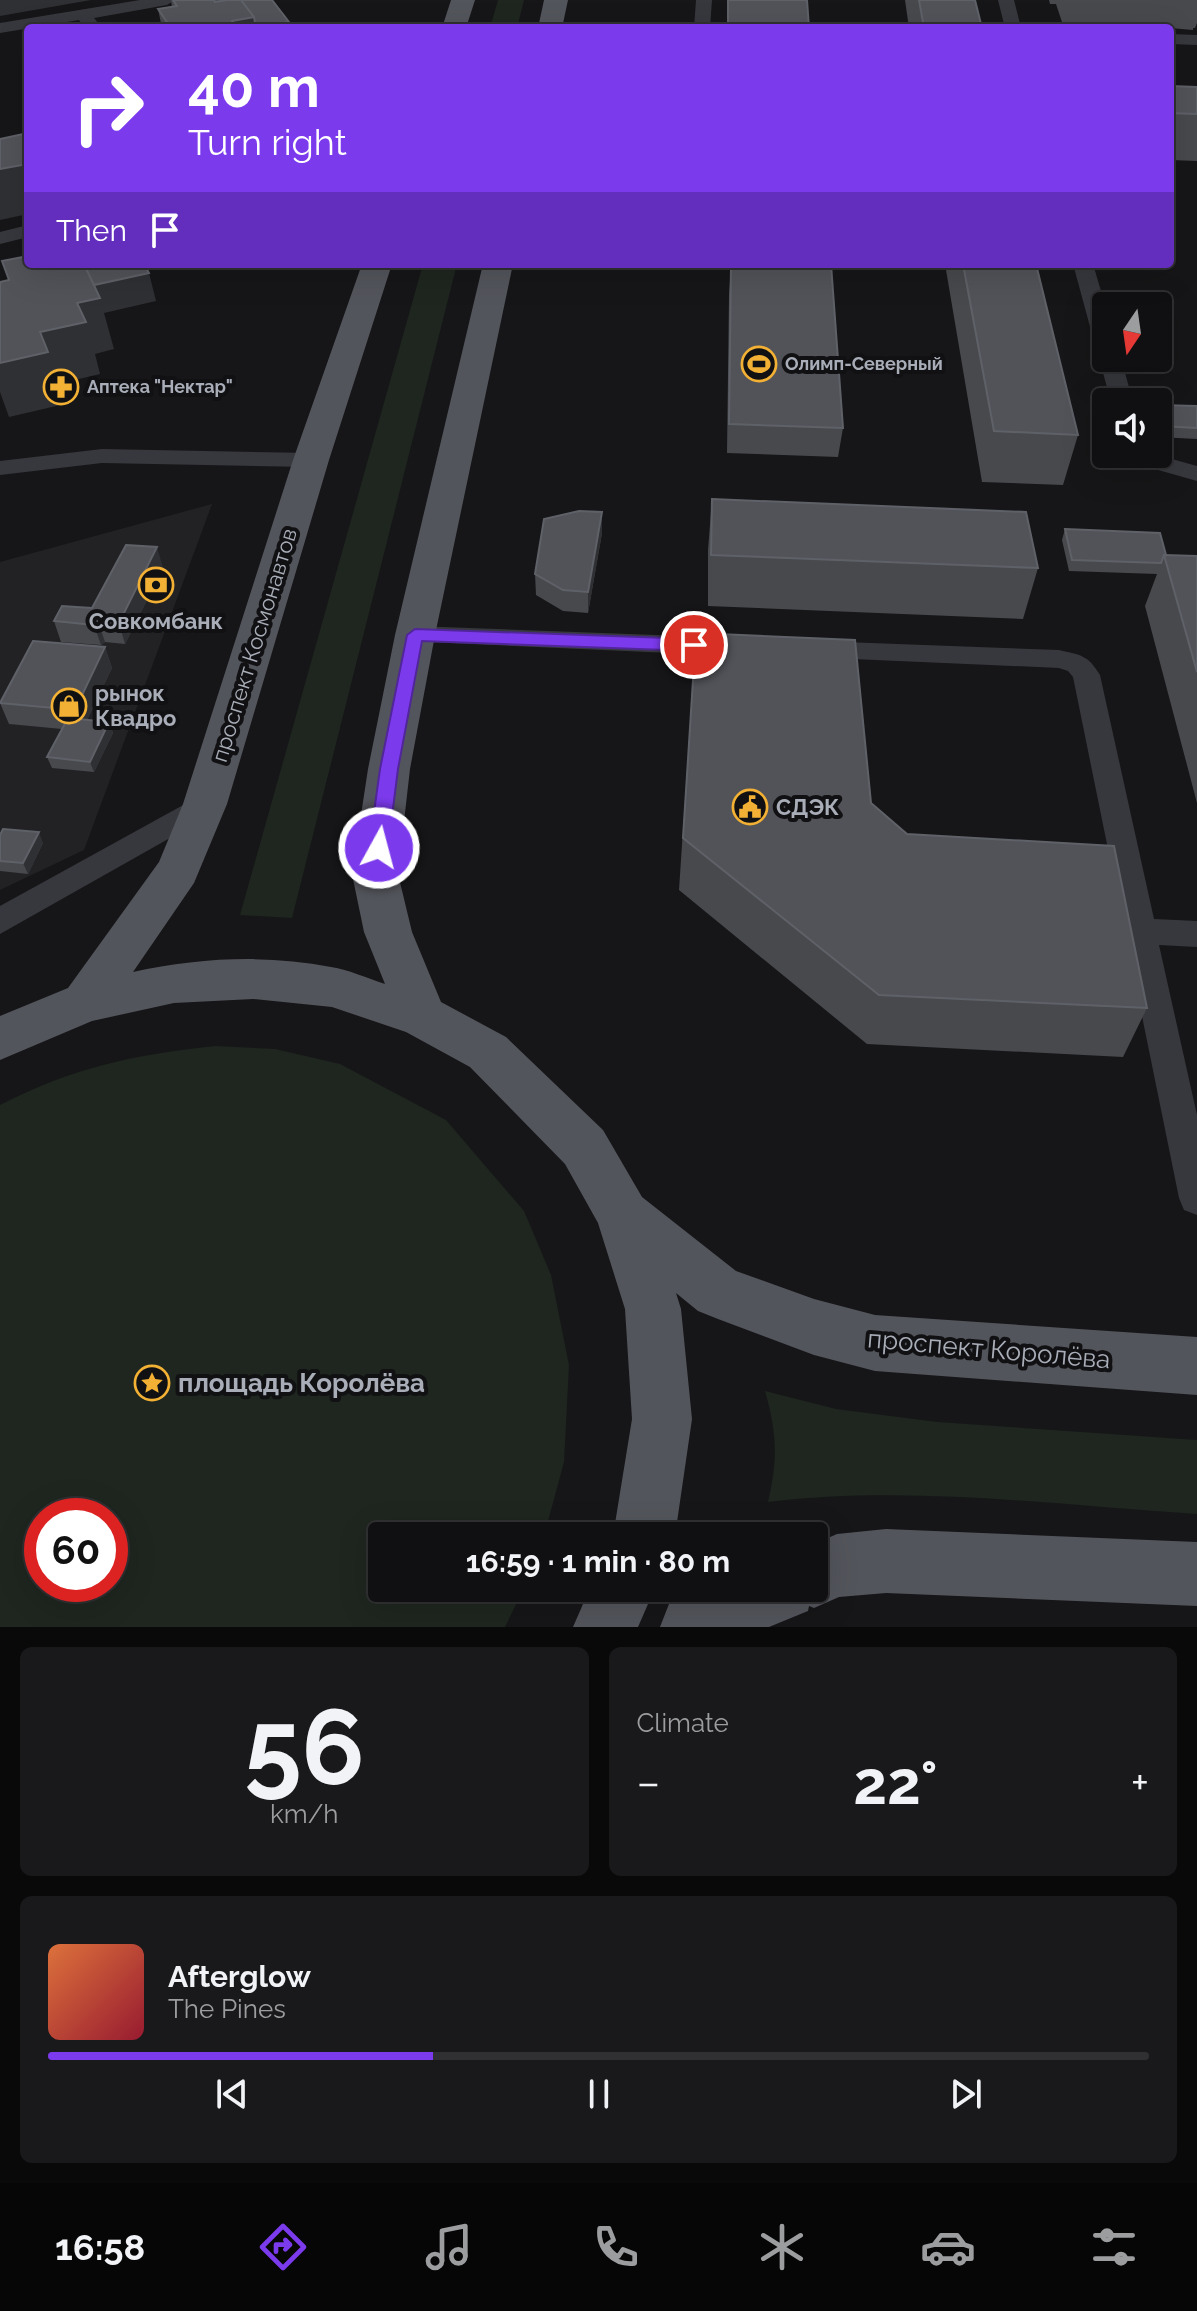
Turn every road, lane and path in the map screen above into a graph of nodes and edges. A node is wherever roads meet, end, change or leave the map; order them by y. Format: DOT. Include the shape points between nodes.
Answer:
graph roads {
  1 [pos="167,0"];
  2 [pos="463,0"];
  3 [pos="556,0"];
  4 [pos="704,0"];
  5 [pos="1006,0"];
  6 [pos="88,21"];
  7 [pos="50,24"];
  8 [pos="455,24"];
  9 [pos="551,24"];
  10 [pos="702,24"];
  11 [pos="1012,24"];
  12 [pos="24,26"];
  13 [pos="0,28"];
  14 [pos="1174,39"];
  15 [pos="1197,40"];
  16 [pos="24,232"];
  17 [pos="0,238"];
  18 [pos="376,268"];
  19 [pos="497,268"];
  20 [pos="1084,268"];
  21 [pos="1092,296"];
  22 [pos="311,460"];
  23 [pos="1172,467"];
  24 [pos="0,468"];
  25 [pos="1197,474"];
  26 [pos="415,635"];
  27 [pos="763,648"];
  28 [pos="794,649"];
  29 [pos="205,804"];
  30 [pos="0,921"];
  31 [pos="1140,931"];
  32 [pos="1197,934"];
  33 [pos="85,1002"];
  34 [pos="422,1016"];
  35 [pos="0,1039"];
  36 [pos="1197,1198"];
  37 [pos="623,1215"];
  38 [pos="1197,1366"];
  39 [pos="646,1522"];
  40 [pos="828,1570"];
  41 [pos="1197,1574"];
  42 [pos="617,1602"];
  43 [pos="752,1602"];
  44 [pos="605,1627"];
  45 [pos="692,1627"];
  1 -- 6 [label="lane"];
  2 -- 8 [label="main road"];
  3 -- 9 [label="main road"];
  4 -- 10 [label="lane"];
  5 -- 11 [label="lane"];
  6 -- 7 [label="lane"];
  12 -- 13 [label="lane"];
  14 -- 15 [label="lane"];
  16 -- 17 [label="lane"];
  18 -- 22 [label="main road, проспект Космонавтов"];
  19 -- 26 [label="main road"];
  20 -- 21 [label="lane"];
  22 -- 24 [label="lane" via="102,456"];
  22 -- 29 [label="main road, проспект Космонавтов"];
  23 -- 25 [label="lane"];
  26 -- 27 [label="lane"];
  26 -- 34 [label="main road" via="375,874 388,932"];
  28 -- 31 [label="lane" via="1078,664 1086,675"];
  29 -- 30 [label="lane"];
  29 -- 33 [label="main road, проспект Космонавтов" via="178,870"];
  31 -- 32 [label="lane"];
  31 -- 36 [label="lane"];
  33 -- 34 [label="main road" via="174,983 253,979 332,987"];
  33 -- 35 [label="main road"];
  34 -- 37 [label="main road" via="488,1052 584,1147"];
  37 -- 38 [label="main road, проспект Королёва" via="718,1292 814,1327 875,1343"];
  37 -- 39 [label="main road" via="653,1309 662,1419"];
  40 -- 41 [label="main road" via="886,1561"];
  42 -- 44 [label="main road"];
  43 -- 45 [label="main road"];
}
